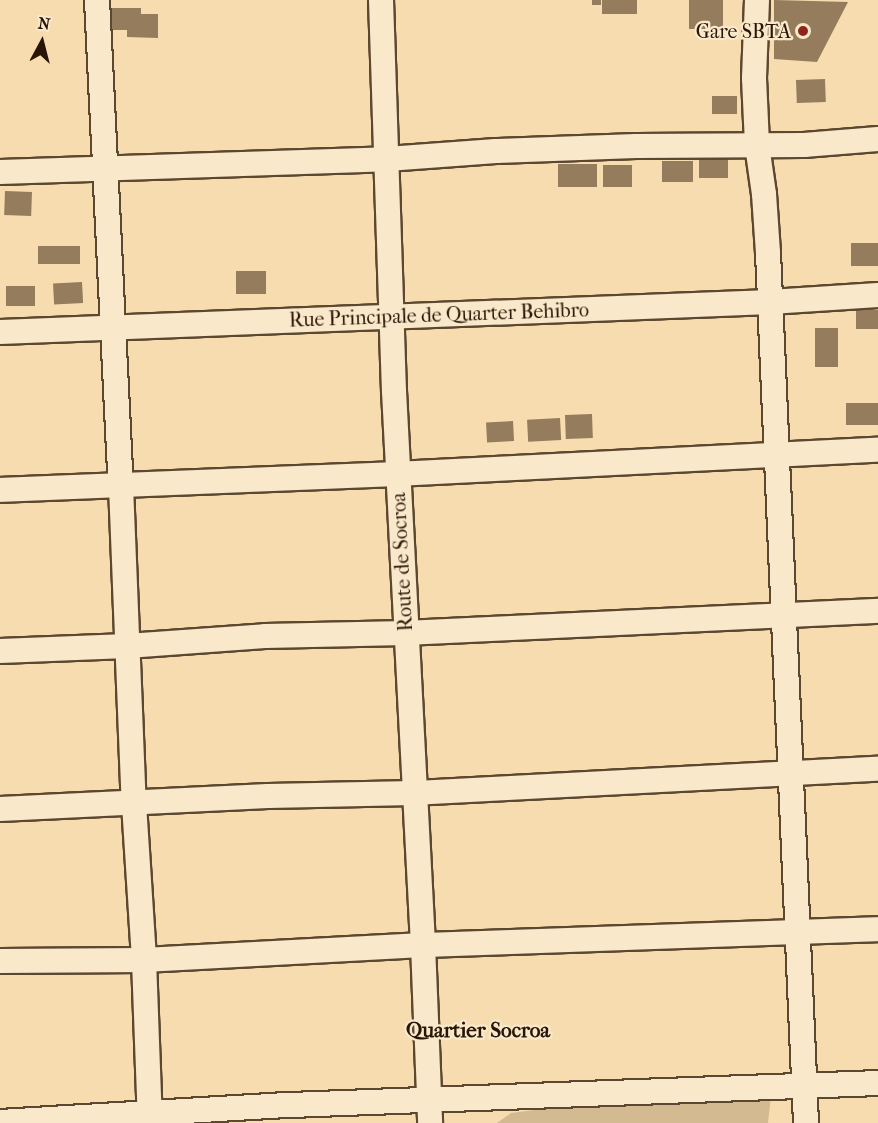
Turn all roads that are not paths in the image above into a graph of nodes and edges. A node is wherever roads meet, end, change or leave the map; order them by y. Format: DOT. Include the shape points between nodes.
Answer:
graph roads {
  1 [pos="97,0"];
  2 [pos="381,0"];
  3 [pos="757,0"];
  4 [pos="878,139"];
  5 [pos="757,145"];
  6 [pos="387,159"];
  7 [pos="104,167"];
  8 [pos="0,172"];
  9 [pos="878,295"];
  10 [pos="770,302"];
  11 [pos="392,317"];
  12 [pos="112,327"];
  13 [pos="0,332"];
  14 [pos="878,450"];
  15 [pos="778,456"];
  16 [pos="398,474"];
  17 [pos="122,486"];
  18 [pos="0,489"];
  19 [pos="878,611"];
  20 [pos="784,616"];
  21 [pos="406,633"];
  22 [pos="127,646"];
  23 [pos="0,651"];
  24 [pos="878,769"];
  25 [pos="790,772"];
  26 [pos="414,793"];
  27 [pos="134,804"];
  28 [pos="0,809"];
  29 [pos="878,929"];
  30 [pos="798,933"];
  31 [pos="423,945"];
  32 [pos="144,960"];
  33 [pos="0,962"];
  34 [pos="878,1083"];
  35 [pos="804,1084"];
  36 [pos="429,1112"];
  37 [pos="150,1117"];
  38 [pos="0,1122"];
  39 [pos="806,1123"];
  1 -- 7 [label="street"];
  2 -- 6 [label="street, Route de Socroa"];
  3 -- 5 [label="street"];
  4 -- 5 [label="street"];
  5 -- 6 [label="street" via="496,151"];
  5 -- 10 [label="street"];
  6 -- 7 [label="street"];
  6 -- 11 [label="street, Route de Socroa"];
  7 -- 8 [label="street"];
  7 -- 12 [label="street"];
  9 -- 10 [label="street, Rue Principale de Quarter Behibro"];
  10 -- 11 [label="street, Rue Principale de Quarter Behibro"];
  10 -- 15 [label="street"];
  11 -- 12 [label="street, Rue Principale de Quarter Behibro"];
  11 -- 16 [label="street, Route de Socroa"];
  12 -- 13 [label="street, Rue Principale de Quarter Behibro"];
  12 -- 17 [label="street"];
  14 -- 15 [label="street"];
  15 -- 16 [label="street"];
  15 -- 20 [label="street"];
  16 -- 17 [label="street"];
  16 -- 21 [label="street, Route de Socroa"];
  17 -- 18 [label="street"];
  17 -- 22 [label="street"];
  19 -- 20 [label="street"];
  20 -- 21 [label="street"];
  20 -- 25 [label="street"];
  21 -- 22 [label="street" via="265,636"];
  21 -- 26 [label="street, Route de Socroa"];
  22 -- 23 [label="street"];
  22 -- 27 [label="street"];
  24 -- 25 [label="street"];
  25 -- 26 [label="street"];
  25 -- 30 [label="street"];
  26 -- 27 [label="street"];
  26 -- 31 [label="street, Route de Socroa"];
  27 -- 28 [label="street"];
  27 -- 32 [label="street"];
  29 -- 30 [label="street"];
  30 -- 31 [label="street"];
  30 -- 35 [label="street"];
  31 -- 32 [label="street"];
  31 -- 36 [label="street, Route de Socroa"];
  32 -- 33 [label="street"];
  32 -- 37 [label="street"];
  34 -- 35 [label="street"];
  35 -- 36 [label="street"];
  35 -- 39 [label="street"];
  36 -- 37 [label="street"];
  37 -- 38 [label="street"];
}
